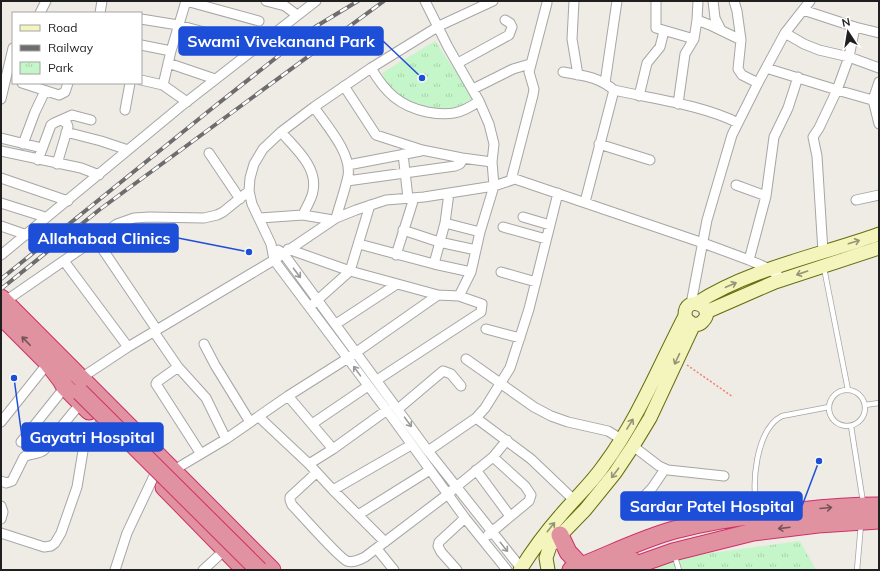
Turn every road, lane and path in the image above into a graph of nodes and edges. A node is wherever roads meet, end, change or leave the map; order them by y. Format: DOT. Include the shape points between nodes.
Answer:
graph roads {
  1 [pos="46,1"];
  2 [pos="102,1"];
  3 [pos="186,1"];
  4 [pos="266,1"];
  5 [pos="316,1"];
  6 [pos="426,1"];
  7 [pos="493,1"];
  8 [pos="574,1"];
  9 [pos="617,1"];
  10 [pos="656,1"];
  11 [pos="698,1"];
  12 [pos="713,1"];
  13 [pos="733,1"];
  14 [pos="810,1"];
  15 [pos="547,3"];
  16 [pos="803,10"];
  17 [pos="40,12"];
  18 [pos="103,12"];
  19 [pos="297,15"];
  20 [pos="142,19"];
  21 [pos="505,20"];
  22 [pos="697,20"];
  23 [pos="259,21"];
  24 [pos="178,25"];
  25 [pos="439,26"];
  26 [pos="855,26"];
  27 [pos="721,30"];
  28 [pos="664,31"];
  29 [pos="785,33"];
  30 [pos="879,33"];
  31 [pos="694,39"];
  32 [pos="741,40"];
  33 [pos="142,44"];
  34 [pos="256,46"];
  35 [pos="170,51"];
  36 [pos="849,57"];
  37 [pos="12,58"];
  38 [pos="168,63"];
  39 [pos="458,64"];
  40 [pos="530,64"];
  41 [pos="371,68"];
  42 [pos="766,68"];
  43 [pos="879,68"];
  44 [pos="563,72"];
  45 [pos="578,75"];
  46 [pos="798,77"];
  47 [pos="10,79"];
  48 [pos="215,79"];
  49 [pos="142,80"];
  50 [pos="879,82"];
  51 [pos="605,83"];
  52 [pos="758,83"];
  53 [pos="25,84"];
  54 [pos="68,84"];
  55 [pos="130,84"];
  56 [pos="162,85"];
  57 [pos="344,86"];
  58 [pos="473,89"];
  59 [pos="614,90"];
  60 [pos="837,90"];
  61 [pos="45,91"];
  62 [pos="639,96"];
  63 [pos="1,99"];
  64 [pos="479,101"];
  65 [pos="876,101"];
  66 [pos="187,102"];
  67 [pos="678,104"];
  68 [pos="314,107"];
  69 [pos="125,110"];
  70 [pos="62,120"];
  71 [pos="91,120"];
  72 [pos="738,123"];
  73 [pos="879,124"];
  74 [pos="66,132"];
  75 [pos="281,132"];
  76 [pos="1,138"];
  77 [pos="23,144"];
  78 [pos="599,144"];
  79 [pos="42,148"];
  80 [pos="128,150"];
  81 [pos="422,150"];
  82 [pos="1,151"];
  83 [pos="209,153"];
  84 [pos="403,154"];
  85 [pos="463,159"];
  86 [pos="38,160"];
  87 [pos="650,160"];
  88 [pos="492,162"];
  89 [pos="57,164"];
  90 [pos="348,164"];
  91 [pos="405,172"];
  92 [pos="99,175"];
  93 [pos="1,178"];
  94 [pos="511,180"];
  95 [pos="347,181"];
  96 [pos="736,184"];
  97 [pos="494,186"];
  98 [pos="249,191"];
  99 [pos="449,193"];
  100 [pos="558,193"];
  101 [pos="879,194"];
  102 [pos="766,196"];
  103 [pos="411,198"];
  104 [pos="240,199"];
  105 [pos="856,200"];
  106 [pos="68,201"];
  107 [pos="585,202"];
  108 [pos="1,203"];
  109 [pos="370,205"];
  110 [pos="303,215"];
  111 [pos="42,216"];
  112 [pos="523,217"];
  113 [pos="260,218"];
  114 [pos="334,219"];
  115 [pos="534,220"];
  116 [pos="445,223"];
  117 [pos="550,225"];
  118 [pos="1,226"];
  119 [pos="503,227"];
  120 [pos="403,230"];
  121 [pos="480,232"];
  122 [pos="528,234"];
  123 [pos="879,234"];
  124 [pos="26,235"];
  125 [pos="95,238"];
  126 [pos="546,239"];
  127 [pos="439,242"];
  128 [pos="703,243"];
  129 [pos="271,244"];
  130 [pos="359,244"];
  131 [pos="879,248"];
  132 [pos="476,250"];
  133 [pos="285,251"];
  134 [pos="823,252"];
  135 [pos="1,255"];
  136 [pos="396,255"];
  137 [pos="274,260"];
  138 [pos="749,260"];
  139 [pos="64,261"];
  140 [pos="434,264"];
  141 [pos="824,265"];
  142 [pos="770,270"];
  143 [pos="350,271"];
  144 [pos="471,272"];
  145 [pos="501,272"];
  146 [pos="782,280"];
  147 [pos="536,282"];
  148 [pos="397,284"];
  149 [pos="438,295"];
  150 [pos="459,296"];
  151 [pos="318,300"];
  152 [pos="2,306"];
  153 [pos="309,307"];
  154 [pos="695,312"];
  155 [pos="336,324"];
  156 [pos="486,329"];
  157 [pos="156,331"];
  158 [pos="520,338"];
  159 [pos="204,344"];
  160 [pos="128,348"];
  161 [pos="356,352"];
  162 [pos="348,358"];
  163 [pos="466,359"];
  164 [pos="678,359"];
  165 [pos="48,363"];
  166 [pos="178,367"];
  167 [pos="655,376"];
  168 [pos="377,380"];
  169 [pos="667,381"];
  170 [pos="500,383"];
  171 [pos="368,386"];
  172 [pos="461,386"];
  173 [pos="73,388"];
  174 [pos="848,390"];
  175 [pos="288,396"];
  176 [pos="733,397"];
  177 [pos="879,403"];
  178 [pos="865,405"];
  179 [pos="829,407"];
  180 [pos="398,409"];
  181 [pos="387,410"];
  182 [pos="259,417"];
  183 [pos="476,418"];
  184 [pos="1,422"];
  185 [pos="250,422"];
  186 [pos="101,423"];
  187 [pos="312,424"];
  188 [pos="851,426"];
  189 [pos="226,439"];
  190 [pos="621,439"];
  191 [pos="507,440"];
  192 [pos="21,442"];
  193 [pos="411,445"];
  194 [pos="633,446"];
  195 [pos="333,450"];
  196 [pos="428,450"];
  197 [pos="201,454"];
  198 [pos="493,456"];
  199 [pos="309,464"];
  200 [pos="665,469"];
  201 [pos="174,470"];
  202 [pos="430,470"];
  203 [pos="476,470"];
  204 [pos="316,473"];
  205 [pos="154,476"];
  206 [pos="724,476"];
  207 [pos="1,481"];
  208 [pos="456,487"];
  209 [pos="333,490"];
  210 [pos="448,494"];
  211 [pos="575,501"];
  212 [pos="1,506"];
  213 [pos="629,512"];
  214 [pos="873,513"];
  215 [pos="358,515"];
  216 [pos="510,516"];
  217 [pos="465,518"];
  218 [pos="1,519"];
  219 [pos="749,525"];
  220 [pos="492,532"];
  221 [pos="1,533"];
  222 [pos="560,535"];
  223 [pos="241,538"];
  224 [pos="483,539"];
  225 [pos="386,542"];
  226 [pos="377,549"];
  227 [pos="225,550"];
  228 [pos="673,552"];
  229 [pos="530,554"];
  230 [pos="547,564"];
  231 [pos="521,569"];
  232 [pos="579,569"];
  233 [pos="115,570"];
  234 [pos="203,570"];
  235 [pos="245,570"];
  236 [pos="259,570"];
  237 [pos="272,570"];
  238 [pos="394,570"];
  239 [pos="457,570"];
  240 [pos="507,570"];
  241 [pos="604,570"];
  242 [pos="622,570"];
  243 [pos="678,570"];
  244 [pos="857,570"];
  1 -- 17 [label="street"];
  2 -- 18 [label="street"];
  3 -- 23 [label="street"];
  3 -- 24 [label="street"];
  4 -- 19 [label="street" via="285,6"];
  5 -- 19 [label="street"];
  6 -- 25 [label="street"];
  7 -- 25 [label="street"];
  8 -- 45 [label="street" via="572,39"];
  9 -- 51 [label="street"];
  10 -- 28 [label="street" via="655,25"];
  11 -- 22 [label="street"];
  12 -- 27 [label="street" via="715,18"];
  13 -- 32 [label="street"];
  14 -- 16 [label="street"];
  15 -- 40 [label="street"];
  16 -- 26 [label="street"];
  16 -- 29 [label="street"];
  19 -- 34 [label="street"];
  20 -- 24 [label="street"];
  21 -- 39 [label="street" via="510,22 512,27 509,35"];
  22 -- 27 [label="street"];
  22 -- 31 [label="street"];
  24 -- 34 [label="street"];
  24 -- 35 [label="street"];
  25 -- 39 [label="street"];
  25 -- 41 [label="street"];
  26 -- 30 [label="street"];
  26 -- 36 [label="street"];
  27 -- 32 [label="street"];
  28 -- 31 [label="street"];
  28 -- 62 [label="street" via="660,47 647,63"];
  29 -- 36 [label="street" via="819,50"];
  29 -- 42 [label="street"];
  31 -- 67 [label="street" via="685,54"];
  32 -- 52 [label="street" via="739,72"];
  33 -- 35 [label="street"];
  34 -- 48 [label="street"];
  35 -- 38 [label="street"];
  36 -- 43 [label="street"];
  36 -- 60 [label="street"];
  37 -- 47 [label="street"];
  38 -- 48 [label="street"];
  38 -- 56 [label="street"];
  39 -- 58 [label="street"];
  40 -- 58 [label="street" via="513,69"];
  40 -- 94 [label="street" via="529,76 534,89"];
  41 -- 57 [label="street"];
  41 -- 64 [label="street" via="386,91 414,109 440,115 451,114 469,108"];
  42 -- 46 [label="street"];
  42 -- 52 [label="street"];
  44 -- 45 [label="street"];
  45 -- 51 [label="street"];
  46 -- 60 [label="street"];
  46 -- 102 [label="street" via="788,108 774,137"];
  47 -- 63 [label="street"];
  48 -- 66 [label="street"];
  49 -- 56 [label="street"];
  50 -- 65 [label="street"];
  51 -- 59 [label="street"];
  52 -- 72 [label="street"];
  53 -- 61 [label="street"];
  54 -- 61 [label="street" via="62,95"];
  55 -- 69 [label="street"];
  56 -- 66 [label="street"];
  57 -- 68 [label="street"];
  57 -- 81 [label="street" via="376,135"];
  58 -- 64 [label="street"];
  59 -- 62 [label="street"];
  59 -- 78 [label="street"];
  60 -- 65 [label="street"];
  60 -- 134 [label="street" via="812,137 817,156"];
  61 -- 77 [label="street"];
  62 -- 67 [label="street"];
  64 -- 88 [label="street" via="494,144"];
  65 -- 73 [label="street"];
  66 -- 80 [label="street"];
  67 -- 72 [label="street" via="726,116"];
  68 -- 75 [label="street"];
  68 -- 90 [label="street" via="342,148"];
  70 -- 71 [label="street" via="72,115"];
  70 -- 74 [label="street" via="67,124"];
  70 -- 79 [label="street" via="51,125"];
  72 -- 128 [label="street" via="732,134 707,220"];
  74 -- 80 [label="street"];
  74 -- 89 [label="street"];
  75 -- 98 [label="street" via="263,150 254,164"];
  75 -- 110 [label="street" via="302,156 312,173 313,192"];
  76 -- 77 [label="street"];
  77 -- 79 [label="street"];
  78 -- 87 [label="street"];
  78 -- 107 [label="street"];
  79 -- 86 [label="street"];
  80 -- 92 [label="street"];
  81 -- 84 [label="street"];
  81 -- 85 [label="street"];
  82 -- 86 [label="street"];
  83 -- 104 [label="street"];
  84 -- 90 [label="street"];
  84 -- 91 [label="street"];
  85 -- 88 [label="street"];
  85 -- 91 [label="street" via="455,166"];
  86 -- 89 [label="street"];
  88 -- 97 [label="street"];
  89 -- 92 [label="street" via="81,168"];
  90 -- 95 [label="street"];
  91 -- 95 [label="street"];
  91 -- 103 [label="street"];
  92 -- 106 [label="street"];
  93 -- 106 [label="street"];
  94 -- 97 [label="street"];
  94 -- 100 [label="street" via="515,179"];
  95 -- 114 [label="street"];
  96 -- 102 [label="street"];
  97 -- 99 [label="street"];
  97 -- 121 [label="street"];
  98 -- 104 [label="street"];
  98 -- 113 [label="street" via="252,204"];
  99 -- 103 [label="street"];
  99 -- 116 [label="street"];
  100 -- 107 [label="street"];
  100 -- 117 [label="street"];
  101 -- 105 [label="street"];
  102 -- 138 [label="street"];
  103 -- 109 [label="street" via="386,200"];
  103 -- 120 [label="street"];
  104 -- 125 [label="street" via="217,215 204,218 134,218 117,224"];
  106 -- 124 [label="street"];
  107 -- 128 [label="street"];
  108 -- 111 [label="street"];
  109 -- 114 [label="street"];
  109 -- 130 [label="street"];
  110 -- 113 [label="street"];
  110 -- 114 [label="street"];
  112 -- 115 [label="street"];
  113 -- 129 [label="street"];
  114 -- 133 [label="street"];
  115 -- 117 [label="street"];
  115 -- 122 [label="street"];
  116 -- 121 [label="street"];
  116 -- 127 [label="street"];
  117 -- 126 [label="street"];
  118 -- 124 [label="street"];
  119 -- 122 [label="street"];
  120 -- 127 [label="street"];
  120 -- 136 [label="street"];
  121 -- 132 [label="street"];
  122 -- 126 [label="street"];
  134 -- 123 [label="main road, one-way"];
  124 -- 135 [label="street"];
  125 -- 139 [label="street"];
  125 -- 157 [label="street"];
  126 -- 147 [label="street"];
  127 -- 132 [label="street"];
  127 -- 140 [label="street"];
  128 -- 138 [label="street"];
  128 -- 154 [label="street"];
  129 -- 133 [label="street"];
  129 -- 137 [label="street"];
  130 -- 136 [label="street"];
  130 -- 143 [label="street"];
  131 -- 141 [label="main road"];
  132 -- 144 [label="street"];
  133 -- 137 [label="street"];
  133 -- 143 [label="street"];
  133 -- 151 [label="street, one-way"];
  134 -- 142 [label="main road"];
  136 -- 140 [label="street"];
  137 -- 153 [label="street"];
  137 -- 157 [label="street"];
  138 -- 142 [label="street"];
  139 -- 152 [label="street"];
  139 -- 160 [label="street"];
  140 -- 144 [label="street"];
  141 -- 146 [label="main road, one-way"];
  141 -- 174 [label="lane"];
  142 -- 146 [label="street"];
  154 -- 142 [label="main road, one-way" via="707,296"];
  143 -- 148 [label="street"];
  143 -- 151 [label="street"];
  144 -- 150 [label="street"];
  145 -- 147 [label="street"];
  146 -- 154 [label="main road"];
  147 -- 158 [label="street"];
  148 -- 149 [label="street"];
  148 -- 155 [label="street"];
  149 -- 150 [label="street"];
  149 -- 161 [label="street"];
  150 -- 168 [label="street" via="482,304 481,312"];
  151 -- 153 [label="street"];
  151 -- 155 [label="street"];
  165 -- 152 [label="highway, one-way"];
  152 -- 173 [label="highway"];
  153 -- 162 [label="street"];
  154 -- 164 [label="main road"];
  154 -- 167 [label="main road"];
  155 -- 161 [label="street"];
  156 -- 158 [label="street"];
  157 -- 160 [label="street"];
  157 -- 166 [label="street"];
  158 -- 170 [label="street" via="510,368"];
  159 -- 185 [label="street"];
  160 -- 173 [label="street"];
  161 -- 162 [label="street"];
  161 -- 168 [label="street"];
  171 -- 162 [label="street, one-way"];
  162 -- 175 [label="street"];
  163 -- 170 [label="street"];
  164 -- 169 [label="main road, one-way"];
  164 -- 176 [label="path"];
  165 -- 173 [label="highway"];
  165 -- 184 [label="street"];
  166 -- 189 [label="street" via="206,398"];
  166 -- 197 [label="street" via="156,384"];
  167 -- 169 [label="main road"];
  190 -- 167 [label="main road, one-way" via="638,412"];
  168 -- 180 [label="street"];
  169 -- 194 [label="main road" via="650,418"];
  170 -- 183 [label="street"];
  170 -- 190 [label="street" via="551,416 608,432"];
  171 -- 181 [label="street"];
  171 -- 187 [label="street"];
  172 -- 180 [label="street" via="451,374 443,371"];
  173 -- 186 [label="highway"];
  173 -- 192 [label="street"];
  173 -- 201 [label="highway"];
  173 -- 207 [label="street" via="61,427 44,450 24,457 12,481"];
  173 -- 236 [label="highway, bridge"];
  174 -- 178 [label="lane" via="859,394"];
  174 -- 179 [label="lane" via="833,396"];
  175 -- 182 [label="street"];
  175 -- 187 [label="street"];
  177 -- 178 [label="lane"];
  178 -- 188 [label="lane" via="861,420"];
  179 -- 188 [label="lane" via="835,422"];
  179 -- 219 [label="lane" via="782,416 770,426 759,448 755,480 756,504"];
  180 -- 196 [label="street, one-way"];
  181 -- 193 [label="street"];
  181 -- 195 [label="street"];
  182 -- 185 [label="street"];
  182 -- 199 [label="street"];
  183 -- 191 [label="street"];
  183 -- 196 [label="street"];
  185 -- 189 [label="street"];
  186 -- 205 [label="highway"];
  186 -- 221 [label="street" via="84,445 77,487 55,544 44,547"];
  187 -- 195 [label="street"];
  188 -- 214 [label="lane"];
  189 -- 197 [label="street"];
  190 -- 211 [label="main road" via="604,466"];
  191 -- 198 [label="street"];
  191 -- 211 [label="street"];
  193 -- 202 [label="street"];
  193 -- 209 [label="street"];
  194 -- 200 [label="street"];
  194 -- 222 [label="main road, one-way" via="615,473"];
  195 -- 199 [label="street"];
  196 -- 208 [label="street"];
  197 -- 201 [label="street"];
  198 -- 203 [label="street"];
  198 -- 216 [label="street" via="530,492 529,501"];
  199 -- 204 [label="street"];
  200 -- 206 [label="street"];
  200 -- 213 [label="street" via="652,488"];
  201 -- 223 [label="highway"];
  202 -- 210 [label="street"];
  202 -- 215 [label="street"];
  203 -- 208 [label="street"];
  203 -- 216 [label="street"];
  204 -- 209 [label="street"];
  204 -- 226 [label="street" via="290,497 292,505 345,560 359,560"];
  205 -- 227 [label="highway"];
  205 -- 233 [label="street" via="127,533"];
  208 -- 210 [label="street"];
  208 -- 220 [label="street"];
  209 -- 215 [label="street"];
  210 -- 217 [label="street"];
  210 -- 225 [label="street"];
  229 -- 211 [label="main road, one-way"];
  212 -- 218 [label="street"];
  214 -- 219 [label="highway"];
  214 -- 244 [label="lane"];
  215 -- 225 [label="street"];
  216 -- 220 [label="street"];
  217 -- 224 [label="street"];
  217 -- 239 [label="street" via="439,542 438,546 440,552"];
  219 -- 228 [label="highway"];
  219 -- 232 [label="highway" via="692,532"];
  219 -- 241 [label="highway" via="689,540"];
  220 -- 224 [label="street"];
  220 -- 231 [label="street, one-way"];
  222 -- 230 [label="main road" via="550,546"];
  222 -- 232 [label="highway"];
  223 -- 227 [label="street"];
  223 -- 237 [label="highway"];
  224 -- 240 [label="street"];
  225 -- 226 [label="street"];
  226 -- 238 [label="street"];
  227 -- 234 [label="street"];
  227 -- 235 [label="highway"];
  228 -- 242 [label="highway"];
  228 -- 243 [label="lane"];
  229 -- 230 [label="main road"];
  229 -- 231 [label="main road"];
}
